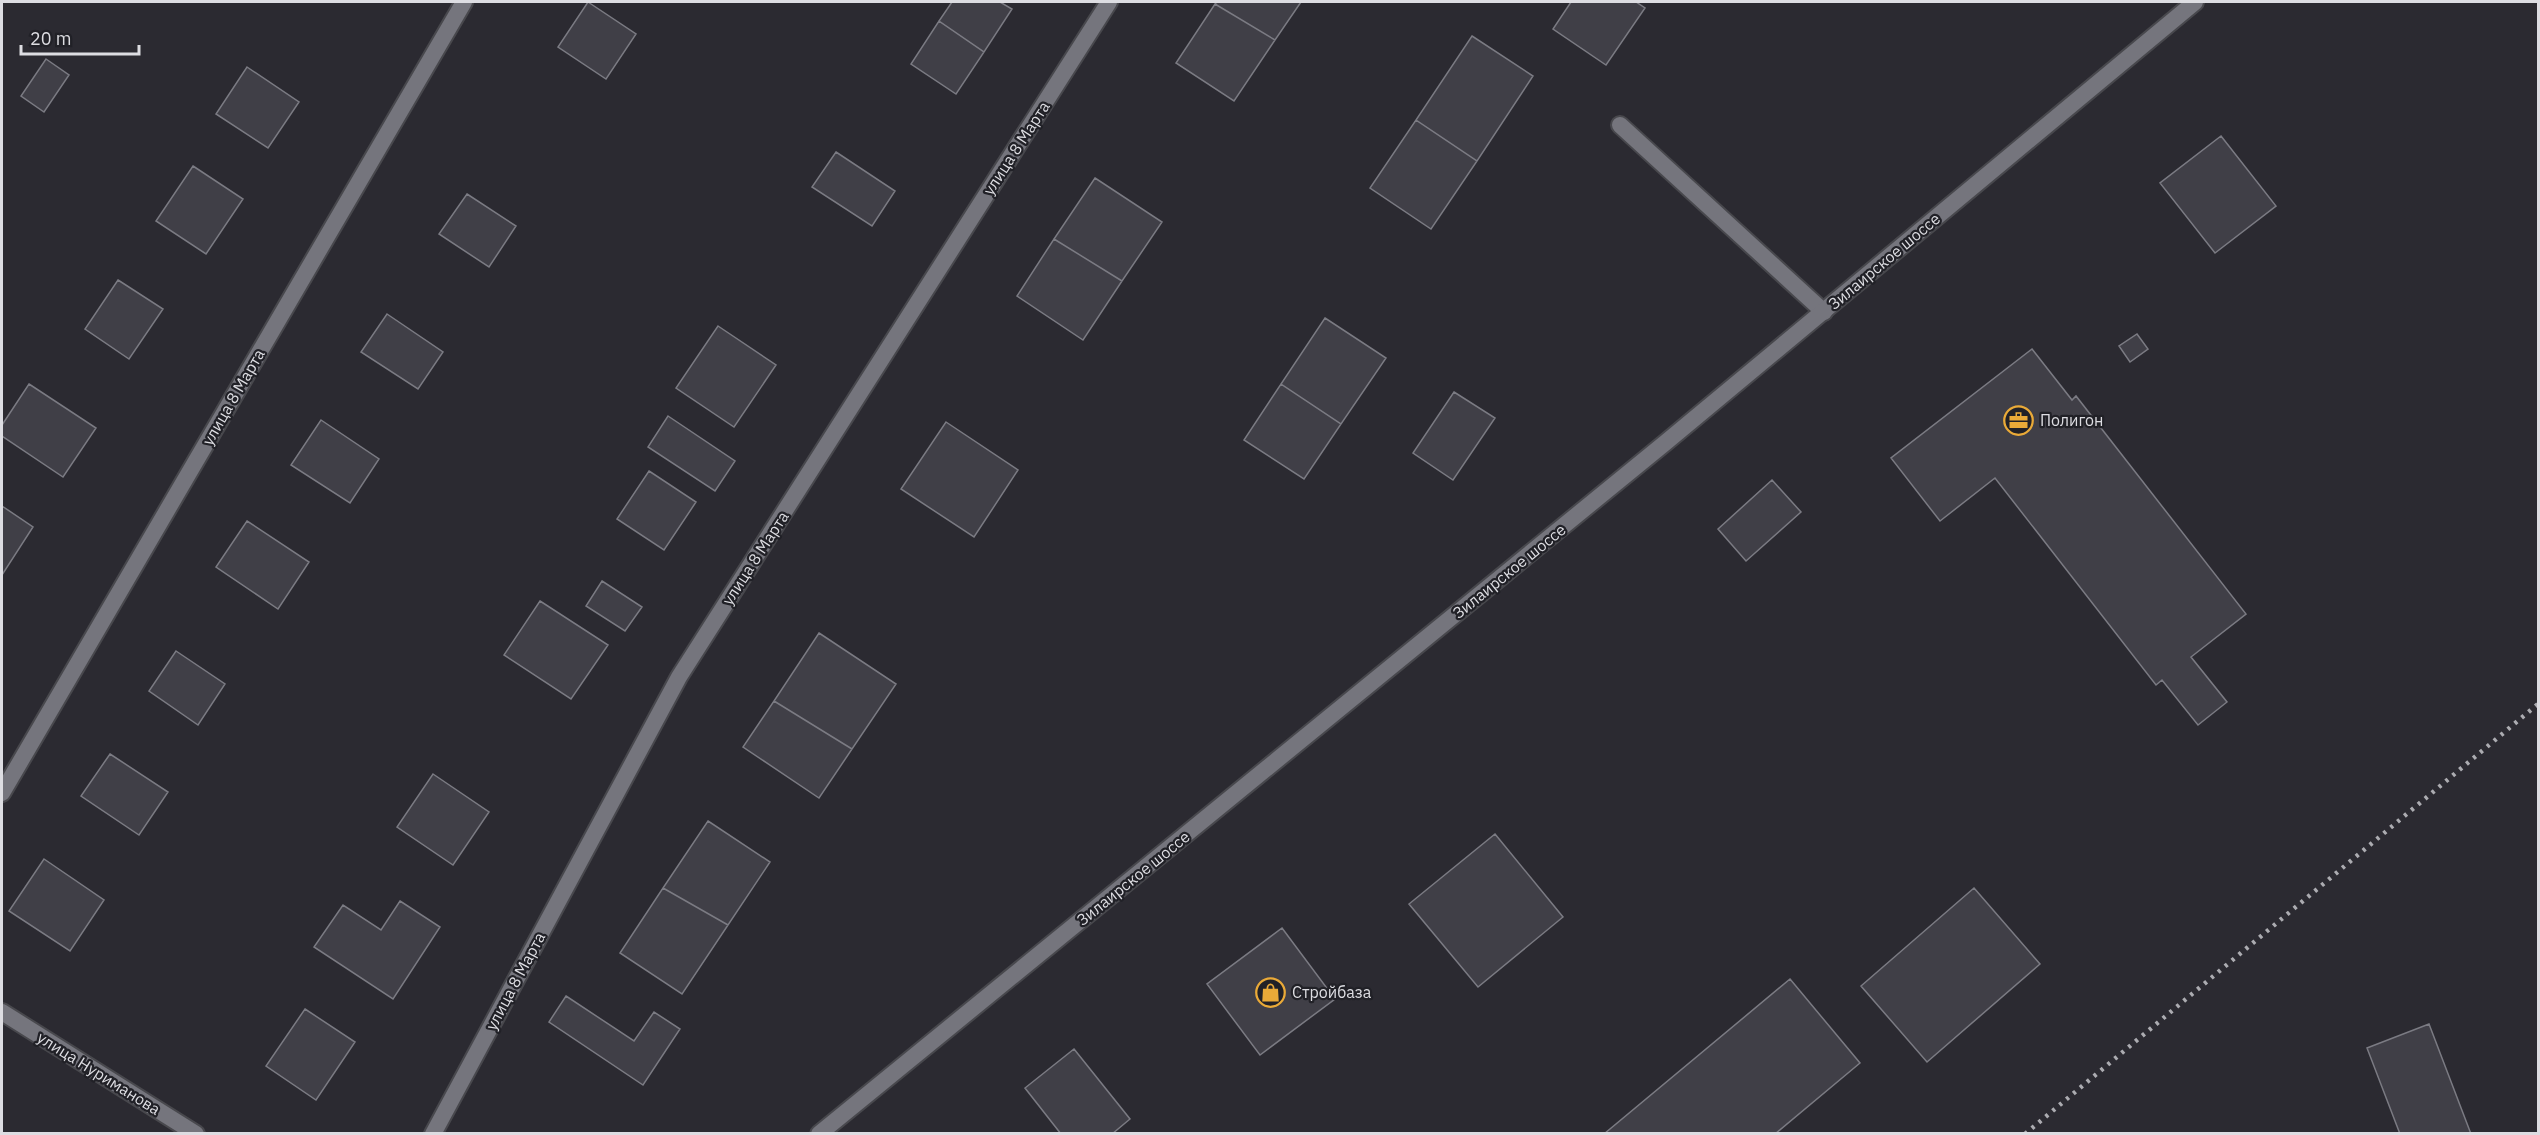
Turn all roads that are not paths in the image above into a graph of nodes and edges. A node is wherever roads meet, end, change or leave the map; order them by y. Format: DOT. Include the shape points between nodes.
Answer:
graph roads {
  1 [pos="464,2"];
  2 [pos="1109,2"];
  3 [pos="2195,2"];
  4 [pos="1620,125"];
  5 [pos="1824,312"];
  6 [pos="2,793"];
  7 [pos="2,1012"];
  8 [pos="190,1131"];
  9 [pos="433,1134"];
  10 [pos="819,1134"];
  1 -- 6 [label="street, улица 8 Марта"];
  2 -- 9 [label="street, улица 8 Марта" via="679,677"];
  3 -- 5 [label="street, Зилаирское шоссе"];
  4 -- 5 [label="street"];
  5 -- 10 [label="street, Зилаирское шоссе"];
  7 -- 8 [label="street, улица Нуриманова"];
}
